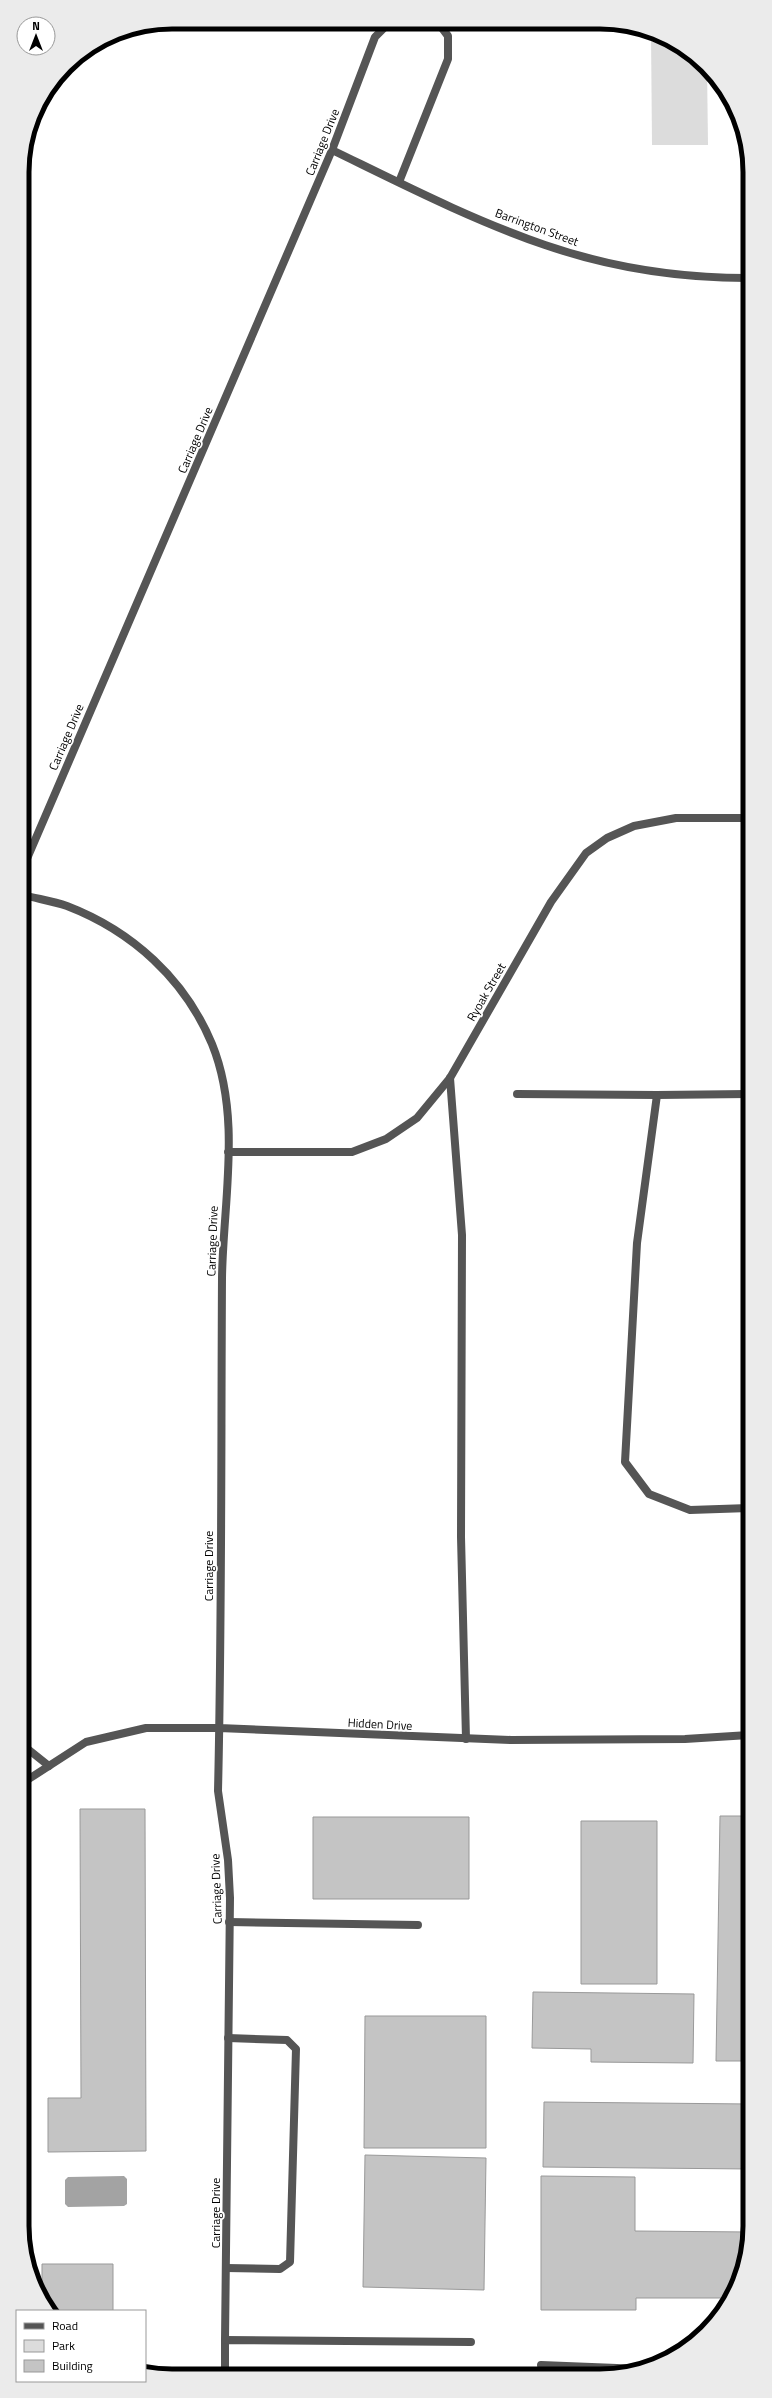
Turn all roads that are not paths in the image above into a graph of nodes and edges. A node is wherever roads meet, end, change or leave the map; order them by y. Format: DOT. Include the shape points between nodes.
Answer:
graph roads {
  1 [pos="383,29"];
  2 [pos="443,29"];
  3 [pos="332,150"];
  4 [pos="399,182"];
  5 [pos="743,278"];
  6 [pos="743,818"];
  7 [pos="29,854"];
  8 [pos="29,896"];
  9 [pos="450,1078"];
  10 [pos="517,1094"];
  11 [pos="743,1094"];
  12 [pos="657,1095"];
  13 [pos="228,1152"];
  14 [pos="743,1508"];
  15 [pos="219,1728"];
  16 [pos="743,1735"];
  17 [pos="466,1739"];
  18 [pos="29,1750"];
  19 [pos="49,1766"];
  20 [pos="29,1779"];
  21 [pos="229,1922"];
  22 [pos="418,1925"];
  23 [pos="228,2038"];
  24 [pos="226,2268"];
  25 [pos="225,2340"];
  26 [pos="472,2342"];
  27 [pos="541,2365"];
  28 [pos="622,2367"];
  29 [pos="225,2369"];
  1 -- 3 [label="street, Carriage Drive" via="375,37"];
  2 -- 4 [label="street" via="448,36 448,59"];
  3 -- 4 [label="street, Barrington Street"];
  3 -- 7 [label="street, Carriage Drive"];
  4 -- 5 [label="street, Barrington Street" via="545,245 608,263 673,274"];
  6 -- 9 [label="street, Ryoak Street" via="676,818 634,826 606,838 586,852 551,902"];
  8 -- 13 [label="street, Carriage Drive" via="65,905 105,923 138,945 170,976 194,1010 212,1045 223,1081 228,1117"];
  9 -- 13 [label="street, Ryoak Street" via="417,1118 386,1139 352,1152"];
  9 -- 17 [label="street" via="462,1235 462,1537"];
  10 -- 12 [label="street"];
  11 -- 12 [label="street"];
  12 -- 14 [label="street" via="637,1243 625,1462 649,1494 690,1510"];
  13 -- 15 [label="street, Carriage Drive" via="223,1234"];
  15 -- 17 [label="street, Hidden Drive"];
  15 -- 19 [label="street, Hidden Drive" via="146,1728 86,1742"];
  15 -- 21 [label="street, Carriage Drive" via="218,1791 228,1860"];
  16 -- 17 [label="street, Hidden Drive" via="677,1739"];
  18 -- 19 [label="street"];
  19 -- 20 [label="street, Hidden Drive"];
  21 -- 22 [label="street"];
  21 -- 23 [label="street, Carriage Drive"];
  23 -- 24 [label="street, Carriage Drive"];
  23 -- 24 [label="street" via="287,2040 296,2049 290,2262 280,2269"];
  24 -- 25 [label="street, Carriage Drive"];
  25 -- 26 [label="street"];
  25 -- 29 [label="street, Carriage Drive"];
  27 -- 28 [label="street"];
}
